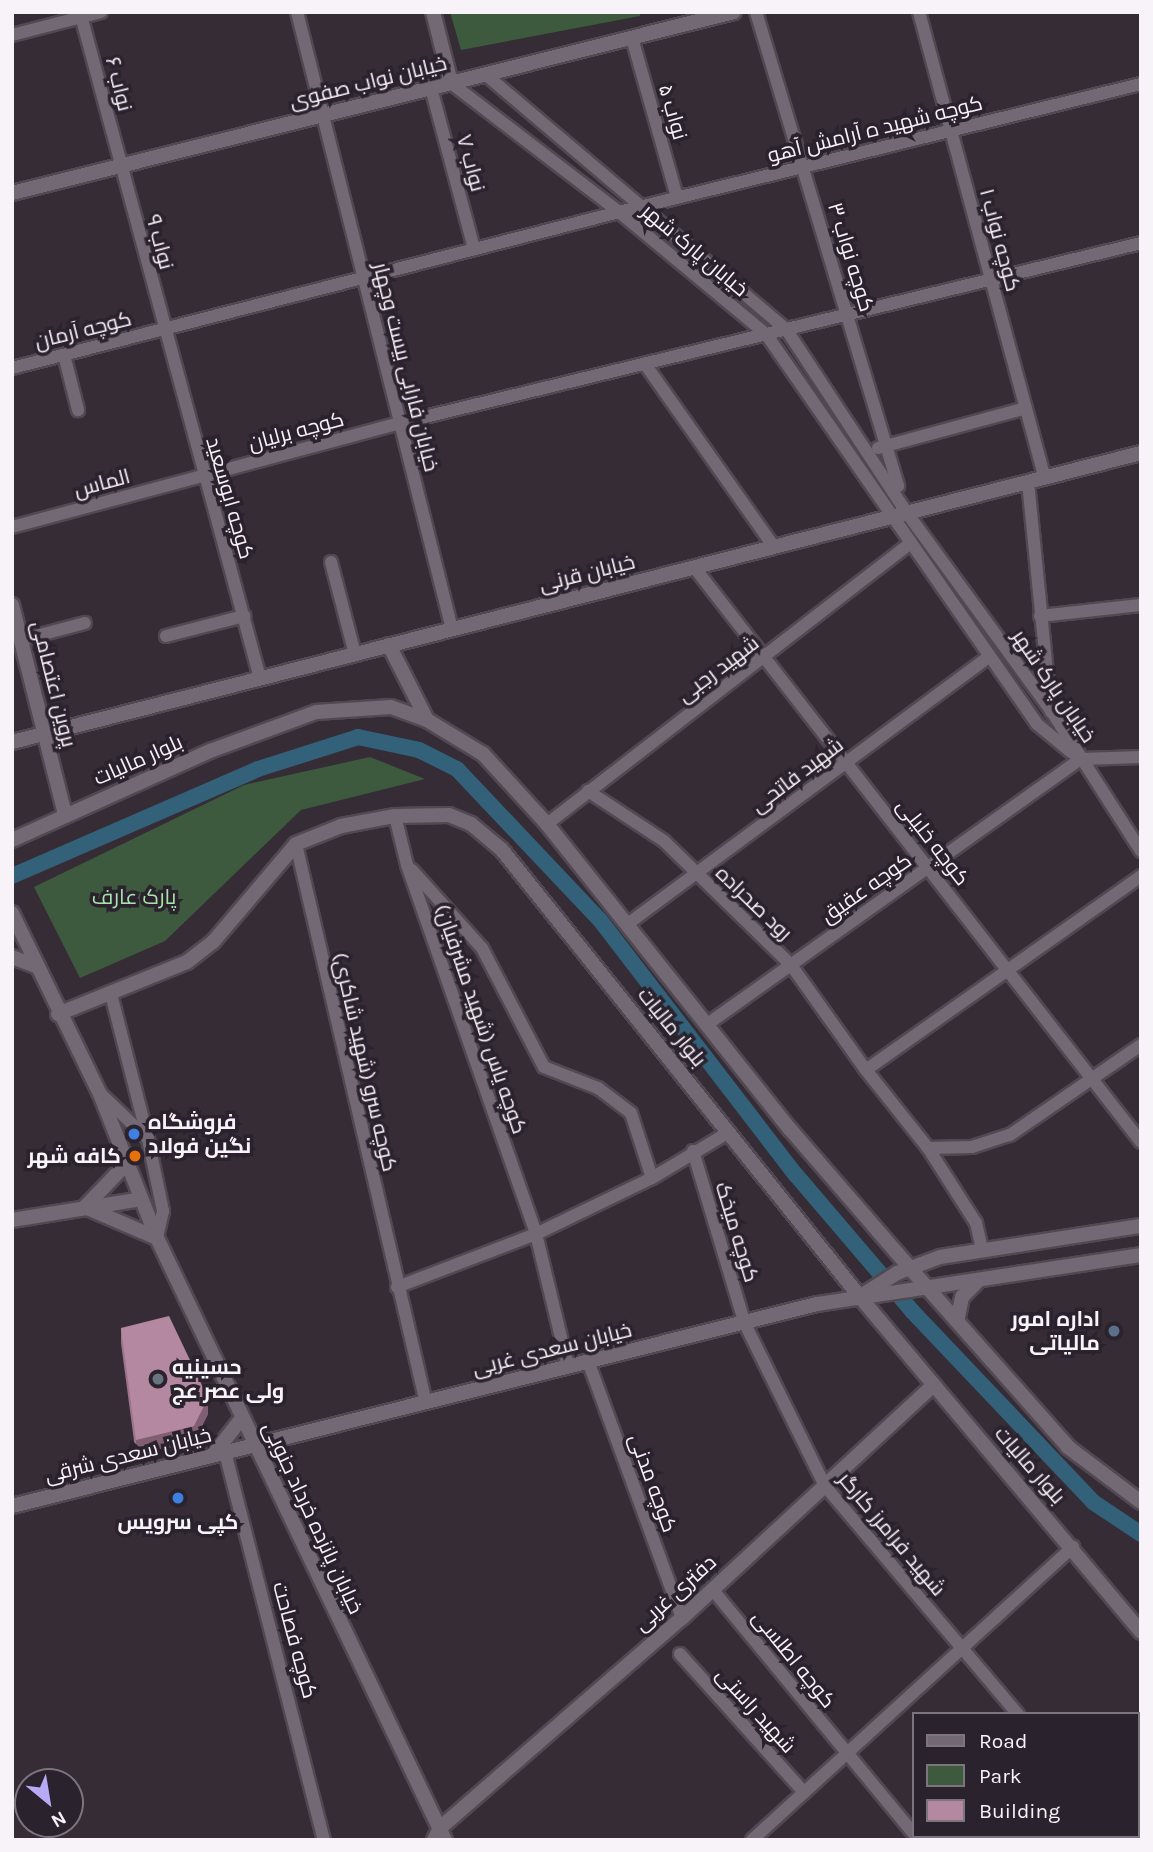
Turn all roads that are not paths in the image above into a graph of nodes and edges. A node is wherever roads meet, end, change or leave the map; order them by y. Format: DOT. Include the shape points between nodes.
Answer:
graph roads {
  1 [pos="101,12"];
  2 [pos="297,12"];
  3 [pos="433,12"];
  4 [pos="734,12"];
  5 [pos="756,12"];
  6 [pos="919,12"];
  7 [pos="81,15"];
  8 [pos="12,35"];
  9 [pos="632,38"];
  10 [pos="485,74"];
  11 [pos="451,83"];
  12 [pos="1141,84"];
  13 [pos="430,88"];
  14 [pos="322,115"];
  15 [pos="951,131"];
  16 [pos="120,166"];
  17 [pos="803,167"];
  18 [pos="12,192"];
  19 [pos="677,197"];
  20 [pos="638,207"];
  21 [pos="619,212"];
  22 [pos="1141,243"];
  23 [pos="474,249"];
  24 [pos="363,278"];
  25 [pos="991,280"];
  26 [pos="849,314"];
  27 [pos="164,329"];
  28 [pos="786,330"];
  29 [pos="766,334"];
  30 [pos="64,355"];
  31 [pos="645,364"];
  32 [pos="12,368"];
  33 [pos="1026,408"];
  34 [pos="79,410"];
  35 [pos="400,423"];
  36 [pos="883,446"];
  37 [pos="869,450"];
  38 [pos="1141,453"];
  39 [pos="202,476"];
  40 [pos="1045,478"];
  41 [pos="1028,482"];
  42 [pos="900,515"];
  43 [pos="12,527"];
  44 [pos="911,543"];
  45 [pos="774,547"];
  46 [pos="331,562"];
  47 [pos="694,567"];
  48 [pos="12,605"];
  49 [pos="1140,605"];
  50 [pos="244,616"];
  51 [pos="1040,616"];
  52 [pos="85,623"];
  53 [pos="452,629"];
  54 [pos="166,636"];
  55 [pos="21,640"];
  56 [pos="389,645"];
  57 [pos="355,654"];
  58 [pos="988,657"];
  59 [pos="765,658"];
  60 [pos="260,678"];
  61 [pos="1052,712"];
  62 [pos="427,720"];
  63 [pos="45,733"];
  64 [pos="12,742"];
  65 [pos="1141,757"];
  66 [pos="1081,760"];
  67 [pos="846,762"];
  68 [pos="588,791"];
  69 [pos="65,814"];
  70 [pos="395,816"];
  71 [pos="547,824"];
  72 [pos="12,840"];
  73 [pos="296,844"];
  74 [pos="1141,851"];
  75 [pos="407,865"];
  76 [pos="928,867"];
  77 [pos="696,873"];
  78 [pos="1141,876"];
  79 [pos="12,913"];
  80 [pos="629,923"];
  81 [pos="12,957"];
  82 [pos="791,965"];
  83 [pos="37,967"];
  84 [pos="1006,969"];
  85 [pos="111,994"];
  86 [pos="58,1014"];
  87 [pos="709,1023"];
  88 [pos="1141,1045"];
  89 [pos="866,1070"];
  90 [pos="1092,1079"];
  91 [pos="100,1094"];
  92 [pos="729,1132"];
  93 [pos="148,1139"];
  94 [pos="1141,1142"];
  95 [pos="928,1148"];
  96 [pos="693,1151"];
  97 [pos="128,1162"];
  98 [pos="652,1178"];
  99 [pos="141,1199"];
  100 [pos="85,1208"];
  101 [pos="12,1220"];
  102 [pos="1141,1226"];
  103 [pos="536,1234"];
  104 [pos="157,1238"];
  105 [pos="982,1249"];
  106 [pos="1141,1255"];
  107 [pos="903,1270"];
  108 [pos="976,1283"];
  109 [pos="397,1287"];
  110 [pos="882,1290"];
  111 [pos="929,1290"];
  112 [pos="860,1297"];
  113 [pos="957,1321"];
  114 [pos="745,1324"];
  115 [pos="588,1362"];
  116 [pos="568,1366"];
  117 [pos="934,1385"];
  118 [pos="426,1403"];
  119 [pos="242,1418"];
  120 [pos="254,1443"];
  121 [pos="219,1453"];
  122 [pos="825,1486"];
  123 [pos="1141,1502"];
  124 [pos="12,1506"];
  125 [pos="1073,1547"];
  126 [pos="712,1589"];
  127 [pos="682,1618"];
  128 [pos="1141,1632"];
  129 [pos="962,1648"];
  130 [pos="680,1654"];
  131 [pos="1016,1712"];
  132 [pos="845,1754"];
  133 [pos="804,1792"];
  134 [pos="912,1831"];
  135 [pos="440,1836"];
  136 [pos="324,1840"];
  137 [pos="752,1840"];
  1 -- 7 [label="street"];
  2 -- 14 [label="street, خیابان فارابی بیست وچهار"];
  3 -- 11 [label="street"];
  4 -- 9 [label="street, خیابان نواب صفوی"];
  5 -- 17 [label="street, کوچه نواب ۳"];
  6 -- 15 [label="street, کوچه نواب ۱"];
  7 -- 8 [label="street"];
  7 -- 16 [label="street, نواب ۶"];
  9 -- 10 [label="street, خیابان نواب صفوی"];
  9 -- 19 [label="street, نواب ۵"];
  10 -- 11 [label="street, خیابان نواب صفوی"];
  10 -- 20 [label="street, خیابان پارک شهر"];
  11 -- 13 [label="street, خیابان نواب صفوی"];
  11 -- 21 [label="street, خیابان پارک شهر"];
  12 -- 15 [label="street, کوچه شهید ه آرامش آهو"];
  13 -- 14 [label="street, خیابان نواب صفوی"];
  13 -- 23 [label="street, نواب ۷"];
  14 -- 16 [label="street, خیابان نواب صفوی"];
  14 -- 24 [label="street, خیابان فارابی بیست وچهار"];
  15 -- 17 [label="street, کوچه شهید ه آرامش آهو"];
  15 -- 25 [label="street, کوچه نواب ۱"];
  16 -- 18 [label="street, خیابان نواب صفوی"];
  16 -- 27 [label="street, نواب ۹"];
  17 -- 19 [label="street, کوچه شهید ه آرامش آهو"];
  17 -- 26 [label="street, کوچه نواب ۳"];
  19 -- 20 [label="street, کوچه شهید ه آرامش آهو"];
  20 -- 21 [label="street, کوچه شهید ه آرامش آهو"];
  20 -- 28 [label="street, خیابان پارک شهر"];
  21 -- 23 [label="street, کوچه شهید ه آرامش آهو"];
  21 -- 29 [label="street, خیابان پارک شهر"];
  22 -- 25 [label="street, کوچه برلیان"];
  23 -- 24 [label="street, کوچه شهید ه آرامش آهو"];
  24 -- 27 [label="street, کوچه آرمان"];
  24 -- 35 [label="street, خیابان فارابی بیست وچهار"];
  25 -- 26 [label="street, کوچه برلیان"];
  25 -- 33 [label="street, کوچه نواب ۱"];
  26 -- 28 [label="street, کوچه برلیان"];
  26 -- 36 [label="street, کوچه نواب ۳"];
  27 -- 30 [label="street, کوچه آرمان"];
  27 -- 39 [label="street, کوچه ابوسعید"];
  28 -- 29 [label="street, کوچه برلیان"];
  28 -- 37 [label="street, خیابان پارک شهر"];
  29 -- 31 [label="street, کوچه برلیان"];
  29 -- 42 [label="street, خیابان پارک شهر"];
  30 -- 32 [label="street, کوچه آرمان"];
  30 -- 34 [label="street"];
  31 -- 35 [label="street, کوچه برلیان"];
  31 -- 45 [label="street"];
  33 -- 36 [label="street"];
  33 -- 40 [label="street, کوچه نواب ۱"];
  35 -- 39 [label="street, کوچه برلیان"];
  35 -- 53 [label="street, خیابان فارابی بیست وچهار"];
  36 -- 37 [label="street"];
  36 -- 42 [label="street, کوچه نواب ۳"];
  37 -- 42 [label="street, خیابان پارک شهر"];
  38 -- 40 [label="street, خیابان قرنی"];
  39 -- 43 [label="street, الماس"];
  39 -- 50 [label="street, کوچه ابوسعید"];
  40 -- 41 [label="street, خیابان قرنی"];
  41 -- 42 [label="street, خیابان قرنی"];
  41 -- 51 [label="street"];
  42 -- 44 [label="street, خیابان پارک شهر"];
  42 -- 45 [label="street, خیابان قرنی"];
  42 -- 61 [label="street, خیابان پارک شهر"];
  44 -- 58 [label="street, خیابان پارک شهر"];
  44 -- 59 [label="street, شهید رجبی"];
  45 -- 47 [label="street, خیابان قرنی"];
  46 -- 57 [label="street"];
  47 -- 53 [label="street, خیابان قرنی"];
  47 -- 59 [label="street, کوچه خلیلی"];
  48 -- 55 [label="street, پروین اعتصامی"];
  49 -- 51 [label="street"];
  50 -- 54 [label="street"];
  50 -- 60 [label="street, کوچه ابوسعید"];
  51 -- 61 [label="street"];
  52 -- 55 [label="street"];
  53 -- 56 [label="street, خیابان قرنی"];
  55 -- 63 [label="street, پروین اعتصامی"];
  56 -- 57 [label="street, خیابان قرنی"];
  56 -- 62 [label="street"];
  57 -- 60 [label="street, خیابان قرنی"];
  58 -- 66 [label="street, خیابان پارک شهر" via="1037,724"];
  58 -- 67 [label="street, شهید فاتحی"];
  59 -- 67 [label="street, کوچه خلیلی"];
  59 -- 68 [label="street, شهید رجبی"];
  60 -- 63 [label="street, خیابان قرنی"];
  61 -- 66 [label="street, خیابان پارک شهر"];
  62 -- 69 [label="street, بلوار مالیات" via="391,707 316,712 209,751"];
  62 -- 71 [label="street, بلوار مالیات" via="484,754"];
  63 -- 64 [label="street, خیابان قرنی"];
  63 -- 69 [label="street, پروین اعتصامی"];
  65 -- 66 [label="street"];
  66 -- 74 [label="street"];
  66 -- 76 [label="street, کوچه عقیق"];
  67 -- 76 [label="street, کوچه خلیلی"];
  67 -- 77 [label="street, شهید فاتحی"];
  68 -- 71 [label="street, شهید رجبی"];
  68 -- 77 [label="street, رود صحراده" via="664,841"];
  69 -- 72 [label="street, بلوار مالیات"];
  70 -- 73 [label="street, بلوار مالیات" via="341,826"];
  70 -- 75 [label="street, کوچه یاس (شهید مشرفیان)"];
  70 -- 92 [label="street, بلوار مالیات" via="449,816 471,824 502,850"];
  71 -- 80 [label="street, بلوار مالیات"];
  73 -- 85 [label="street, بلوار مالیات" via="213,942 187,962"];
  73 -- 109 [label="street, کوچه سرو (شهید شاکری)"];
  75 -- 98 [label="street" via="482,948 544,1067 598,1088 631,1113"];
  75 -- 103 [label="street, کوچه یاس (شهید مشرفیان)"];
  76 -- 82 [label="street, کوچه عقیق"];
  76 -- 84 [label="street, کوچه خلیلی"];
  77 -- 80 [label="street, شهید فاتحی"];
  77 -- 82 [label="street, رود صحراده"];
  78 -- 84 [label="street"];
  79 -- 83 [label="street, خیابان پانزده خرداد جنوبی"];
  80 -- 87 [label="street, بلوار مالیات"];
  81 -- 83 [label="street"];
  82 -- 87 [label="street, کوچه عقیق"];
  82 -- 89 [label="street, رود صحراده"];
  83 -- 86 [label="street, خیابان پانزده خرداد جنوبی"];
  84 -- 89 [label="street"];
  84 -- 90 [label="street, کوچه خلیلی"];
  85 -- 86 [label="street, بلوار مالیات"];
  85 -- 93 [label="street"];
  86 -- 91 [label="street, خیابان پانزده خرداد جنوبی"];
  87 -- 107 [label="street, بلوار مالیات"];
  88 -- 90 [label="street"];
  89 -- 95 [label="street, رود صحراده"];
  90 -- 94 [label="street, کوچه خلیلی"];
  90 -- 95 [label="street" via="1010,1135 972,1147"];
  91 -- 93 [label="street"];
  91 -- 97 [label="street, خیابان پانزده خرداد جنوبی"];
  92 -- 96 [label="street"];
  92 -- 112 [label="street, بلوار مالیات"];
  93 -- 104 [label="street" via="163,1211"];
  95 -- 105 [label="street, رود صحراده" via="976,1223"];
  96 -- 98 [label="street"];
  96 -- 114 [label="street, کوچه میخک"];
  97 -- 99 [label="street, خیابان پانزده خرداد جنوبی"];
  97 -- 100 [label="street"];
  98 -- 103 [label="street"];
  99 -- 100 [label="street"];
  99 -- 104 [label="street, خیابان پانزده خرداد جنوبی"];
  100 -- 101 [label="street"];
  100 -- 104 [label="street"];
  102 -- 105 [label="street"];
  103 -- 109 [label="street"];
  103 -- 116 [label="street, کوچه یاس (شهید مشرفیان)"];
  104 -- 119 [label="street, خیابان پانزده خرداد جنوبی"];
  105 -- 107 [label="street"];
  106 -- 108 [label="street"];
  107 -- 110 [label="street"];
  107 -- 111 [label="street, بلوار مالیات"];
  108 -- 111 [label="street"];
  108 -- 113 [label="street" via="962,1297"];
  109 -- 118 [label="street, کوچه سرو (شهید شاکری)"];
  110 -- 111 [label="street"];
  110 -- 112 [label="street"];
  111 -- 113 [label="street, بلوار مالیات"];
  112 -- 114 [label="street, خیابان سعدی غربی"];
  112 -- 117 [label="street, بلوار مالیات"];
  113 -- 123 [label="street, بلوار مالیات" via="1068,1447"];
  114 -- 115 [label="street, خیابان سعدی غربی"];
  114 -- 122 [label="street, شهید فرامرز کارگر"];
  115 -- 116 [label="street, خیابان سعدی غربی"];
  115 -- 127 [label="street, کوچه مدنی"];
  116 -- 118 [label="street, خیابان سعدی غربی"];
  117 -- 122 [label="street, دفتری غربی"];
  117 -- 125 [label="street, بلوار مالیات"];
  118 -- 120 [label="street, خیابان سعدی غربی"];
  119 -- 120 [label="street, خیابان پانزده خرداد جنوبی"];
  119 -- 121 [label="street"];
  120 -- 121 [label="street, خیابان سعدی شرقی"];
  120 -- 135 [label="street, خیابان پانزده خرداد جنوبی"];
  121 -- 124 [label="street, خیابان سعدی شرقی"];
  121 -- 136 [label="street, کوچه فصاحت"];
  122 -- 126 [label="street, دفتری غربی"];
  122 -- 129 [label="street, شهید فرامرز کارگر"];
  125 -- 128 [label="street, بلوار مالیات"];
  125 -- 129 [label="street"];
  126 -- 127 [label="street, دفتری غربی"];
  126 -- 132 [label="street, کوچه اطلسی"];
  127 -- 135 [label="street, دفتری غربی"];
  129 -- 131 [label="street, شهید فرامرز کارگر"];
  129 -- 132 [label="street"];
  130 -- 133 [label="street, شهید راستی"];
  132 -- 133 [label="street"];
  132 -- 134 [label="street, کوچه اطلسی"];
  133 -- 137 [label="street"];
}
